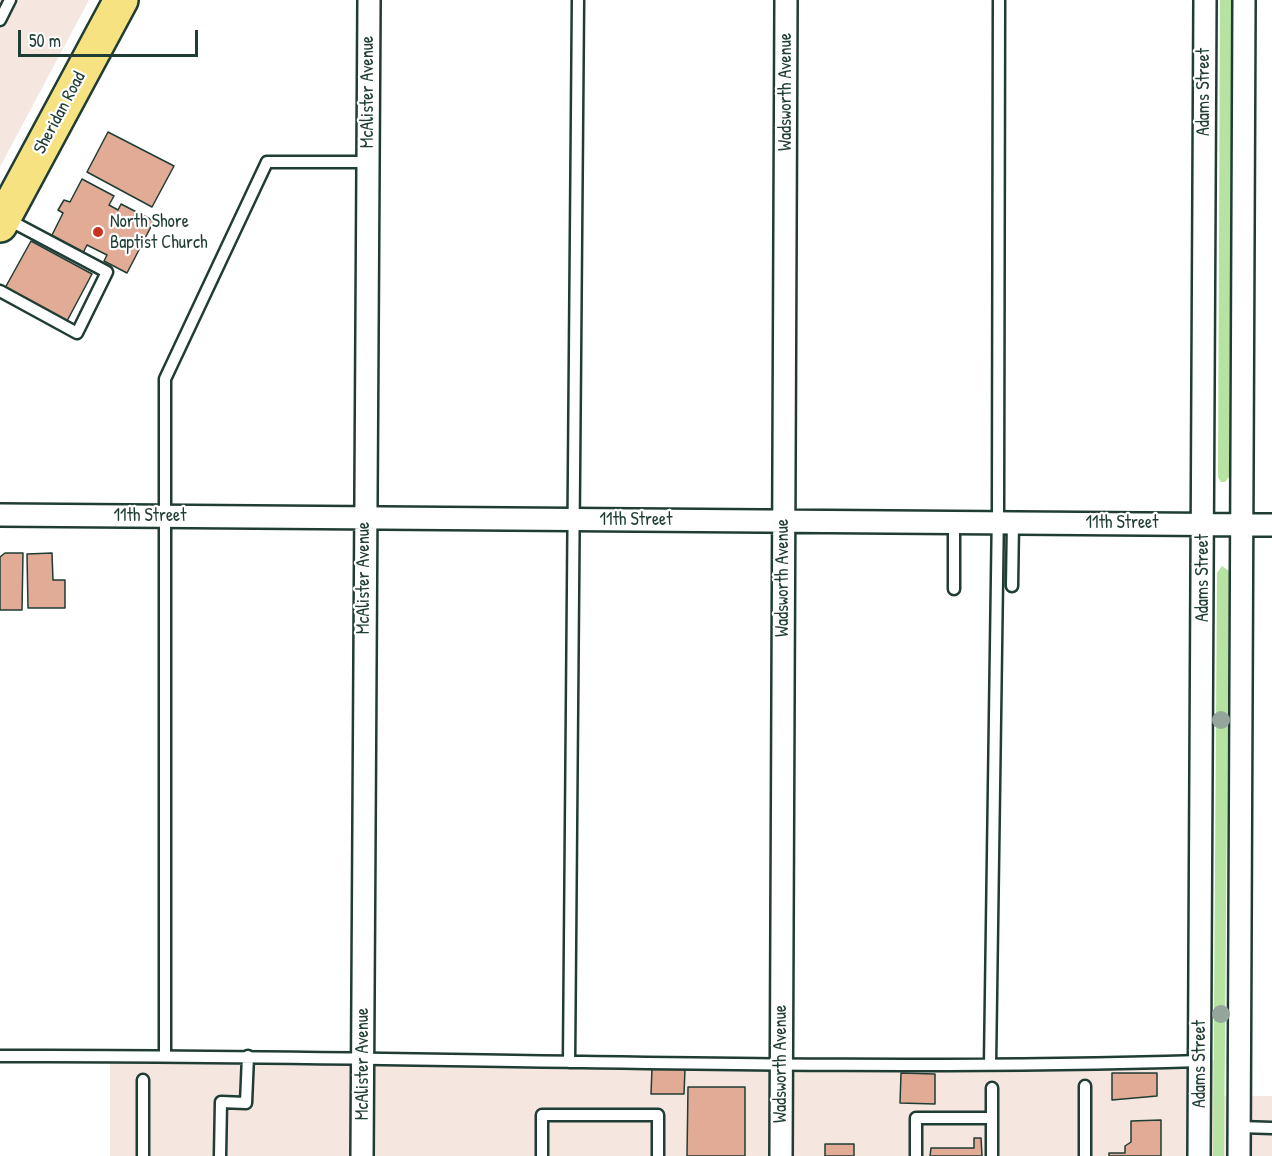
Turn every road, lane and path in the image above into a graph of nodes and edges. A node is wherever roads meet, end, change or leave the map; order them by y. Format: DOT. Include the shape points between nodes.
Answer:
graph roads {
  1 [pos="10,0"];
  2 [pos="121,0"];
  3 [pos="369,0"];
  4 [pos="578,0"];
  5 [pos="786,0"];
  6 [pos="999,0"];
  7 [pos="1205,0"];
  8 [pos="1244,0"];
  9 [pos="0,20"];
  10 [pos="368,162"];
  11 [pos="2,221"];
  12 [pos="0,291"];
  13 [pos="0,515"];
  14 [pos="163,516"];
  15 [pos="365,518"];
  16 [pos="575,519"];
  17 [pos="783,521"];
  18 [pos="954,522"];
  19 [pos="1005,522"];
  20 [pos="1203,525"];
  21 [pos="1242,525"];
  22 [pos="1272,525"];
  23 [pos="1012,586"];
  24 [pos="954,589"];
  25 [pos="165,1055"];
  26 [pos="0,1056"];
  27 [pos="248,1056"];
  28 [pos="363,1058"];
  29 [pos="1200,1061"];
  30 [pos="569,1062"];
  31 [pos="781,1063"];
  32 [pos="990,1065"];
  33 [pos="143,1080"];
  34 [pos="1085,1086"];
  35 [pos="992,1089"];
  36 [pos="992,1119"];
  37 [pos="1239,1127"];
  38 [pos="1272,1128"];
  39 [pos="143,1156"];
  40 [pos="220,1156"];
  41 [pos="362,1156"];
  42 [pos="542,1156"];
  43 [pos="658,1156"];
  44 [pos="781,1156"];
  45 [pos="915,1156"];
  46 [pos="992,1156"];
  47 [pos="1085,1156"];
  48 [pos="1199,1156"];
  49 [pos="1239,1156"];
  1 -- 9 [label="lane"];
  2 -- 11 [label="highway, Sheridan Road"];
  3 -- 10 [label="street, McAlister Avenue"];
  4 -- 16 [label="lane"];
  5 -- 17 [label="street, Wadsworth Avenue"];
  6 -- 19 [label="lane"];
  7 -- 20 [label="street, Adams Street"];
  8 -- 21 [label="street"];
  10 -- 14 [label="lane" via="267,162 165,379"];
  10 -- 15 [label="street, McAlister Avenue"];
  11 -- 12 [label="lane" via="107,272 77,333"];
  13 -- 14 [label="street, 11th Street"];
  14 -- 15 [label="street, 11th Street"];
  14 -- 25 [label="lane"];
  15 -- 16 [label="street, 11th Street"];
  15 -- 28 [label="street, McAlister Avenue"];
  16 -- 17 [label="street, 11th Street"];
  16 -- 30 [label="lane"];
  17 -- 18 [label="street, 11th Street"];
  17 -- 31 [label="street, Wadsworth Avenue"];
  18 -- 19 [label="street, 11th Street"];
  18 -- 24 [label="lane"];
  19 -- 20 [label="street, 11th Street"];
  19 -- 23 [label="lane"];
  19 -- 32 [label="lane"];
  20 -- 21 [label="street, 11th Street"];
  20 -- 29 [label="street, Adams Street"];
  21 -- 22 [label="street, 11th Street"];
  21 -- 37 [label="street"];
  25 -- 26 [label="lane"];
  25 -- 27 [label="lane"];
  27 -- 28 [label="lane"];
  27 -- 40 [label="lane" via="246,1103 221,1102"];
  28 -- 30 [label="lane"];
  28 -- 41 [label="street, McAlister Avenue"];
  29 -- 32 [label="lane"];
  29 -- 48 [label="street, Adams Street"];
  30 -- 31 [label="lane"];
  31 -- 32 [label="lane"];
  31 -- 44 [label="street, Wadsworth Avenue"];
  33 -- 39 [label="lane"];
  34 -- 47 [label="lane"];
  35 -- 36 [label="lane"];
  36 -- 45 [label="lane" via="916,1118"];
  36 -- 46 [label="lane"];
  37 -- 38 [label="lane"];
  37 -- 49 [label="street"];
  42 -- 43 [label="lane" via="542,1115 658,1115"];
}
